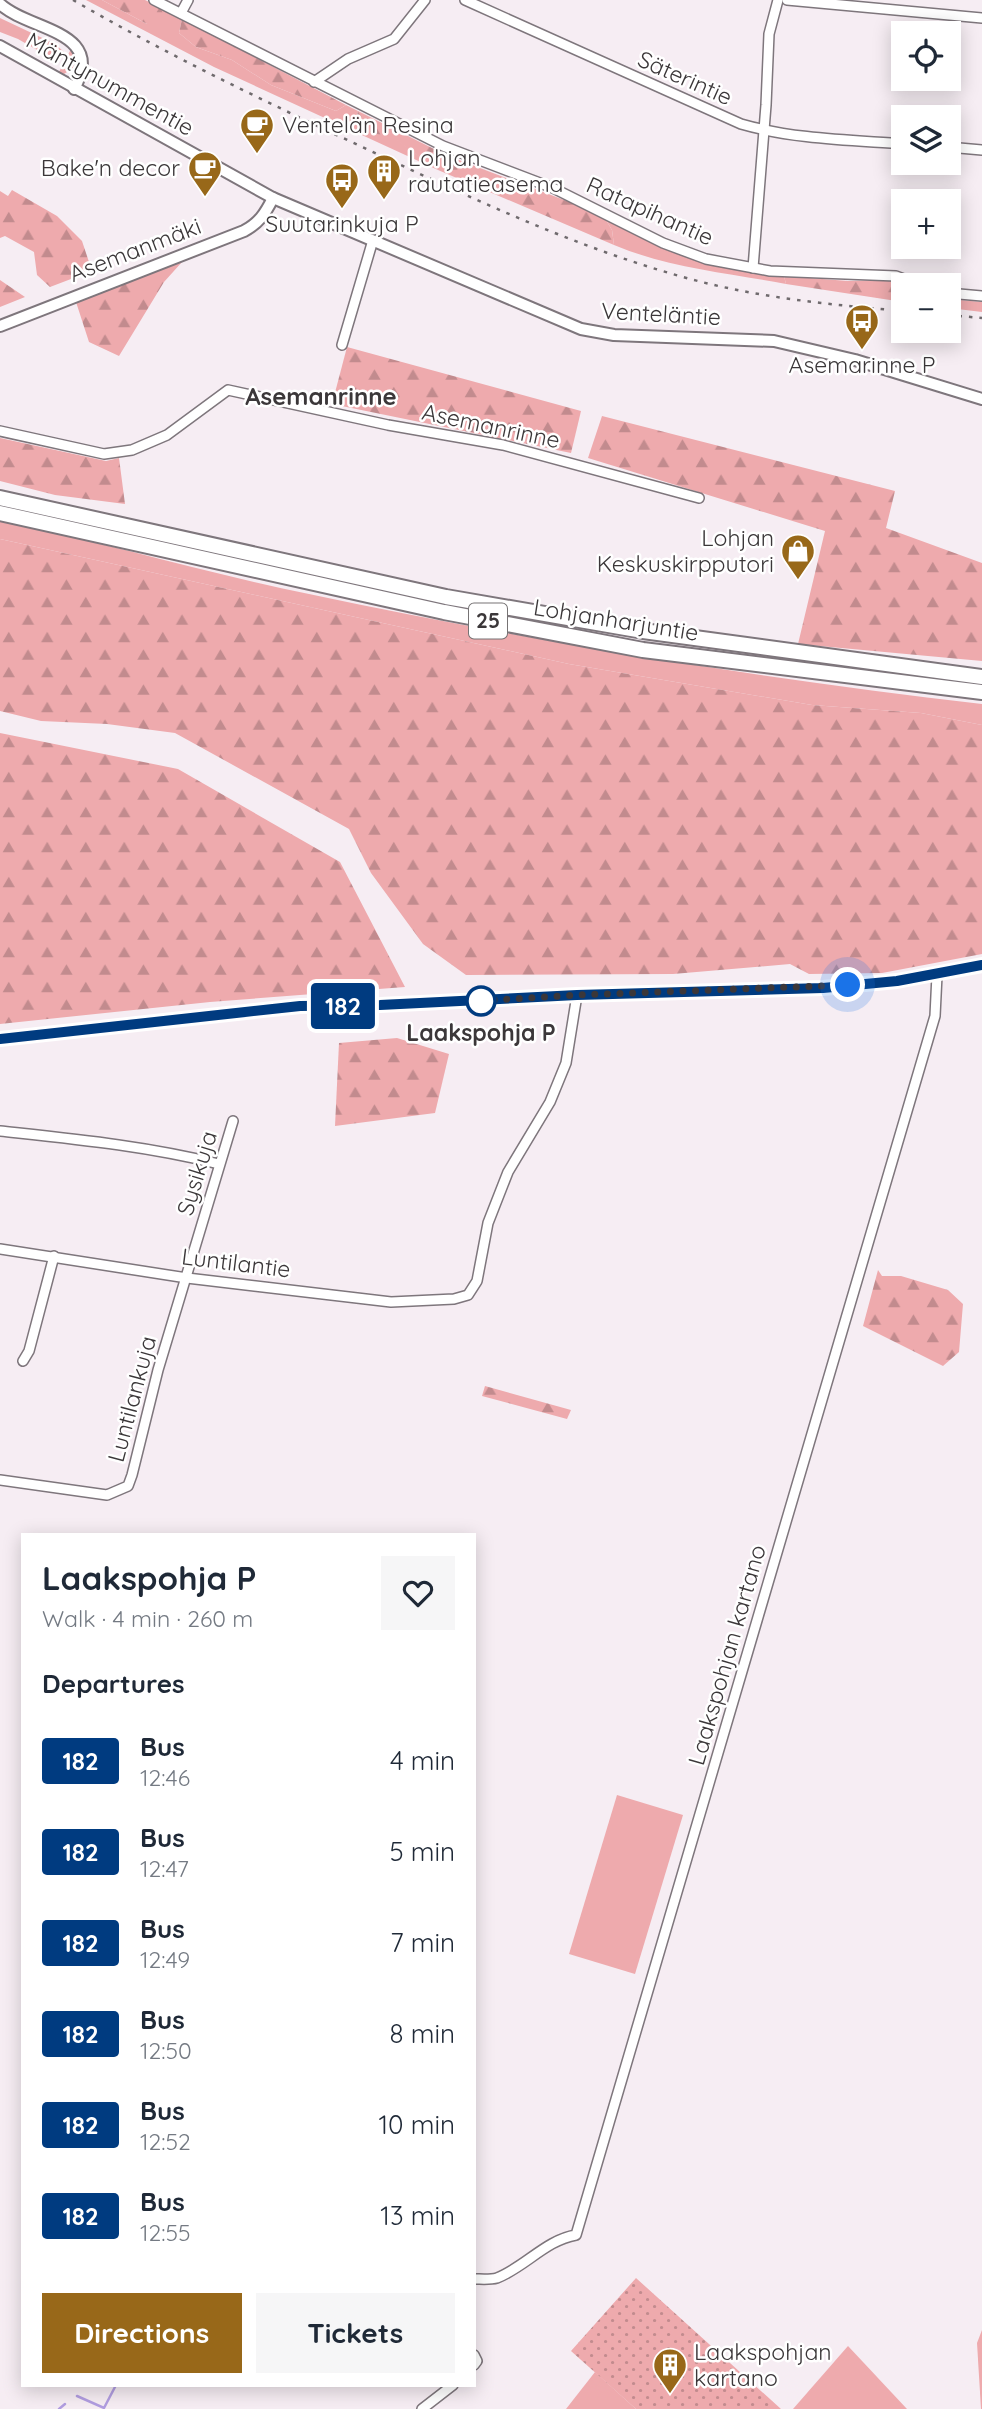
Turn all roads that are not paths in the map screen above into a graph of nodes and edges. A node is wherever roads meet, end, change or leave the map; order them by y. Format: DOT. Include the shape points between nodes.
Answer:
graph roads {
  1 [pos="154,0"];
  2 [pos="188,0"];
  3 [pos="425,0"];
  4 [pos="465,0"];
  5 [pos="778,0"];
  6 [pos="787,0"];
  7 [pos="799,1"];
  8 [pos="0,4"];
  9 [pos="181,13"];
  10 [pos="982,18"];
  11 [pos="0,46"];
  12 [pos="314,82"];
  13 [pos="74,89"];
  14 [pos="762,130"];
  15 [pos="891,143"];
  16 [pos="961,148"];
  17 [pos="982,150"];
  18 [pos="272,198"];
  19 [pos="373,240"];
  20 [pos="753,268"];
  21 [pos="891,276"];
  22 [pos="961,294"];
  23 [pos="982,296"];
  24 [pos="0,326"];
  25 [pos="342,345"];
  26 [pos="982,399"];
  27 [pos="0,431"];
  28 [pos="0,498"];
  29 [pos="699,498"];
  30 [pos="0,513"];
  31 [pos="982,677"];
  32 [pos="982,691"];
  33 [pos="982,965"];
  34 [pos="937,975"];
  35 [pos="577,995"];
  36 [pos="0,1039"];
  37 [pos="233,1121"];
  38 [pos="0,1131"];
  39 [pos="219,1164"];
  40 [pos="0,1250"];
  41 [pos="54,1256"];
  42 [pos="187,1278"];
  43 [pos="23,1361"];
  44 [pos="0,1480"];
  45 [pos="476,2279"];
  46 [pos="450,2387"];
  47 [pos="422,2409"];
  1 -- 9 [label="street, Ratapihantie"];
  2 -- 9 [label="street"];
  3 -- 12 [label="street" via="394,39 348,59"];
  4 -- 14 [label="street, Säterintie"];
  5 -- 14 [label="street" via="769,34"];
  6 -- 7 [label="street"];
  7 -- 10 [label="street"];
  8 -- 13 [label="street" via="62,34 77,47 82,75"];
  9 -- 12 [label="street, Ratapihantie"];
  11 -- 13 [label="street, Mäntynummentie"];
  12 -- 20 [label="street, Ratapihantie" via="443,146 553,188 663,243 706,259"];
  13 -- 18 [label="street, Mäntynummentie"];
  14 -- 15 [label="street, Säterintie"];
  14 -- 20 [label="street"];
  16 -- 17 [label="street"];
  18 -- 19 [label="street, Venteläntie"];
  18 -- 24 [label="street, Asemanmäki" via="266,214 244,231"];
  19 -- 25 [label="street"];
  19 -- 26 [label="street, Venteläntie" via="581,329 614,335 774,341"];
  20 -- 21 [label="street, Ratapihantie"];
  22 -- 23 [label="street"];
  27 -- 29 [label="street, Asemanrinne" via="104,454 132,450 167,435 228,390 503,445"];
  28 -- 31 [label="highway, Lohjanharjuntie / 25" via="446,597 643,631"];
  30 -- 32 [label="highway, Lohjanharjuntie / 25" via="444,612 643,650"];
  33 -- 34 [label="street"];
  34 -- 35 [label="street" via="823,988"];
  34 -- 45 [label="street, Laakspohjan kartano" via="935,1016 576,2235 559,2240 495,2279"];
  35 -- 36 [label="street" via="300,1006"];
  35 -- 42 [label="street, Luntilantie" via="566,1062 550,1102 508,1172 488,1223 477,1281 468,1295 391,1302"];
  37 -- 39 [label="street, Sysikuja"];
  38 -- 39 [label="street" via="113,1144"];
  39 -- 42 [label="street, Sysikuja"];
  40 -- 41 [label="street, Luntilantie"];
  41 -- 42 [label="street, Luntilantie"];
  41 -- 43 [label="street"];
  42 -- 44 [label="street, Luntilankuja" via="128,1486 107,1495"];
  46 -- 47 [label="street"];
}
